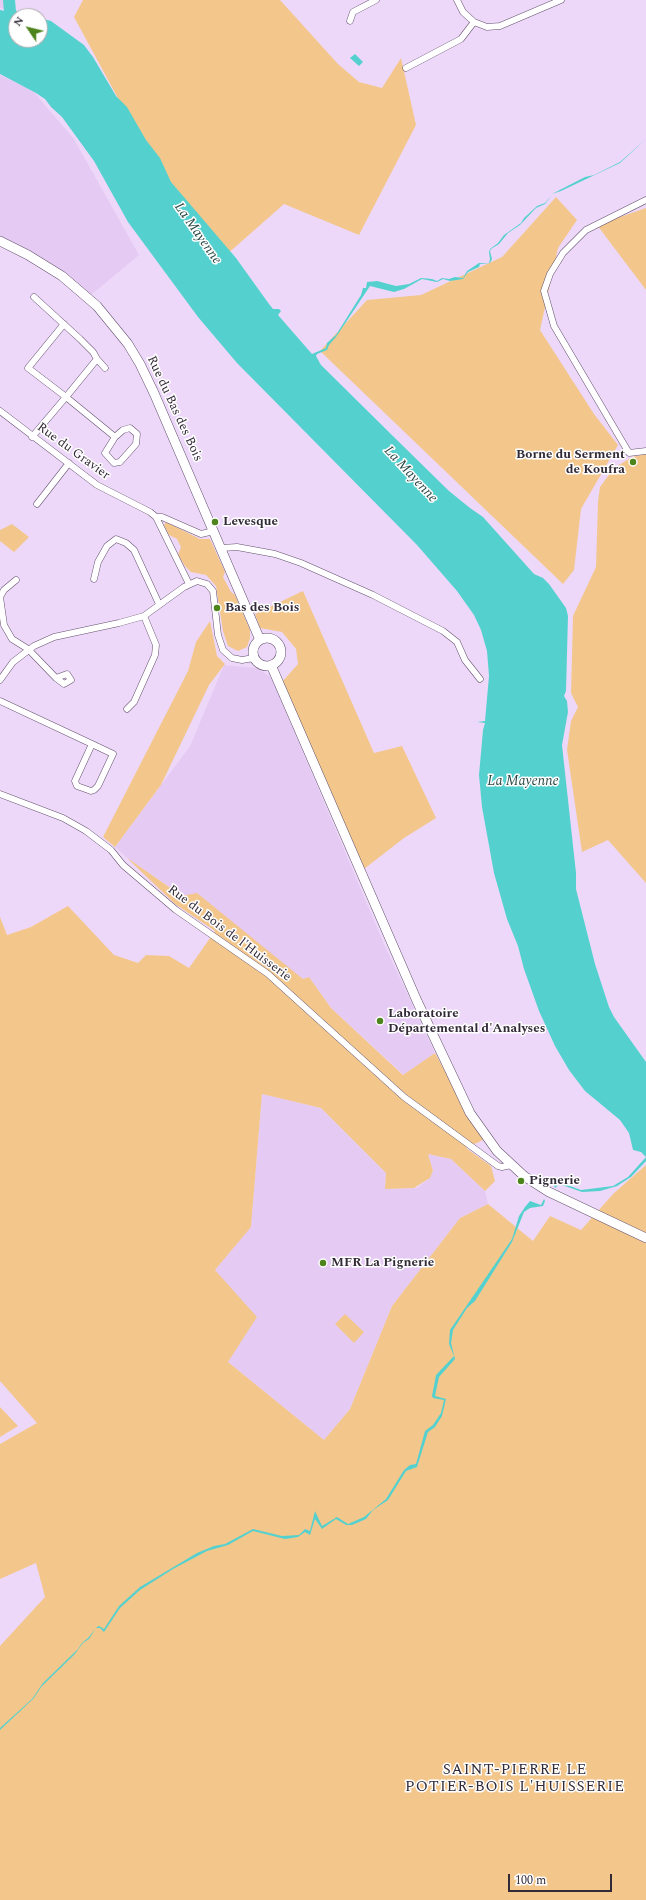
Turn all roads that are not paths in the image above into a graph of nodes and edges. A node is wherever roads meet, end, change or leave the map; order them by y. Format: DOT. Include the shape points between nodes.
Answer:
graph roads {
  1 [pos="376,0"];
  2 [pos="457,0"];
  3 [pos="561,0"];
  4 [pos="350,20"];
  5 [pos="474,22"];
  6 [pos="406,68"];
  7 [pos="646,200"];
  8 [pos="0,241"];
  9 [pos="34,296"];
  10 [pos="64,324"];
  11 [pos="97,360"];
  12 [pos="105,368"];
  13 [pos="66,396"];
  14 [pos="0,411"];
  15 [pos="115,436"];
  16 [pos="32,437"];
  17 [pos="646,451"];
  18 [pos="69,463"];
  19 [pos="37,504"];
  20 [pos="156,517"];
  21 [pos="214,531"];
  22 [pos="222,548"];
  23 [pos="94,579"];
  24 [pos="16,580"];
  25 [pos="189,584"];
  26 [pos="159,604"];
  27 [pos="144,616"];
  28 [pos="260,640"];
  29 [pos="28,649"];
  30 [pos="254,658"];
  31 [pos="271,665"];
  32 [pos="56,678"];
  33 [pos="480,679"];
  34 [pos="0,680"];
  35 [pos="0,701"];
  36 [pos="127,709"];
  37 [pos="92,744"];
  38 [pos="0,794"];
  39 [pos="511,1165"];
  40 [pos="646,1238"];
  1 -- 4 [label="street" via="353,12"];
  2 -- 5 [label="street" via="463,12"];
  3 -- 5 [label="street" via="500,26 487,28"];
  5 -- 6 [label="street" via="461,39"];
  7 -- 17 [label="street" via="586,230 563,253 550,274 544,292 554,326 629,453"];
  8 -- 21 [label="main road, Rue du Bas des Bois" via="62,276 97,306 119,332 144,371"];
  9 -- 10 [label="street"];
  10 -- 11 [label="street" via="93,352"];
  10 -- 13 [label="street" via="28,368"];
  11 -- 12 [label="street"];
  11 -- 13 [label="street"];
  13 -- 15 [label="street"];
  13 -- 16 [label="street"];
  14 -- 16 [label="street, Rue du Gravier"];
  15 -- 15 [label="street" via="130,428 137,434 136,444 129,453 120,462 114,463 105,453"];
  16 -- 18 [label="street, Rue du Gravier"];
  18 -- 19 [label="street"];
  18 -- 20 [label="street, Rue du Gravier" via="97,485 142,507"];
  20 -- 21 [label="street" via="162,517 201,534"];
  20 -- 25 [label="street, Rue du Gravier"];
  21 -- 22 [label="main road, Rue du Bas des Bois"];
  22 -- 28 [label="main road, Rue du Bas des Bois"];
  22 -- 33 [label="street" via="237,547 275,554 373,595 444,631 457,642 465,660"];
  23 -- 26 [label="street" via="98,562 107,546 116,539 134,550"];
  24 -- 29 [label="street" via="0,597 4,625 12,639"];
  25 -- 26 [label="street"];
  25 -- 30 [label="street" via="202,581 213,591 218,636 223,650 232,658"];
  26 -- 27 [label="street"];
  27 -- 29 [label="street" via="119,624 54,637"];
  27 -- 36 [label="street" via="156,644 155,655 134,702"];
  28 -- 30 [label="main road" via="254,646"];
  28 -- 31 [label="main road" via="273,640 280,646 278,660"];
  29 -- 32 [label="street"];
  29 -- 34 [label="street" via="13,662"];
  30 -- 31 [label="main road" via="260,664"];
  31 -- 39 [label="main road" via="459,1093 482,1131"];
  35 -- 37 [label="street"];
  37 -- 37 [label="street" via="113,754 98,786 90,791 77,786 75,781"];
  38 -- 39 [label="street, Rue du Bois de l'Huisserie" via="63,818 86,831 111,850 123,865 176,910 268,974 404,1097 498,1166"];
  39 -- 40 [label="main road" via="550,1192"];
}
